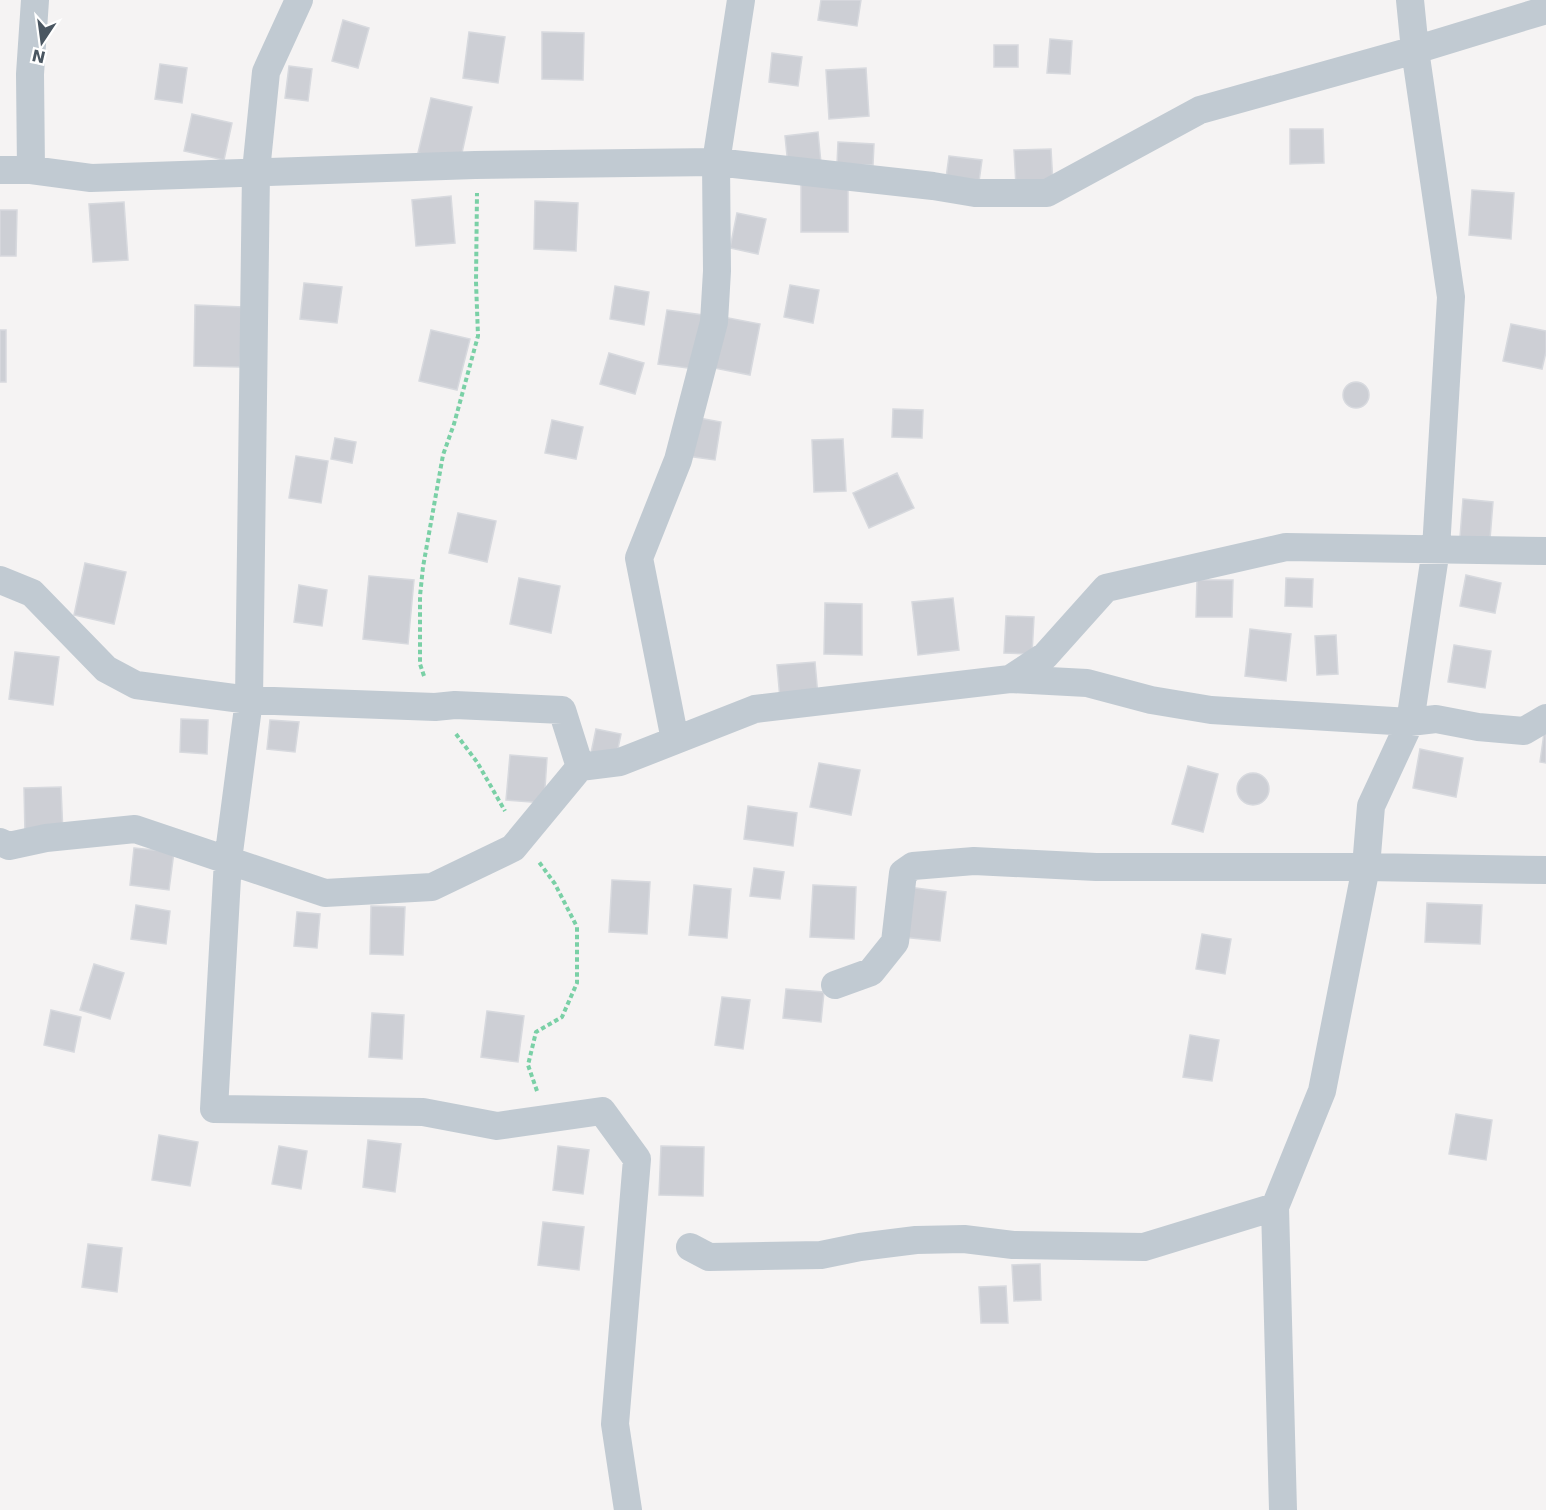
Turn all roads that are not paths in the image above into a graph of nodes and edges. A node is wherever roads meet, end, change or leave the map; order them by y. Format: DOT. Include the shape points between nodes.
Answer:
graph roads {
  1 [pos="35,0"];
  2 [pos="299,0"];
  3 [pos="741,0"];
  4 [pos="1410,0"];
  5 [pos="1546,10"];
  6 [pos="1415,50"];
  7 [pos="716,162"];
  8 [pos="0,170"];
  9 [pos="31,170"];
  10 [pos="256,171"];
  11 [pos="1436,549"];
  12 [pos="1546,551"];
  13 [pos="0,580"];
  14 [pos="1010,679"];
  15 [pos="249,699"];
  16 [pos="1546,718"];
  17 [pos="1410,722"];
  18 [pos="675,740"];
  19 [pos="580,767"];
  20 [pos="0,842"];
  21 [pos="228,861"];
  22 [pos="1366,867"];
  23 [pos="1546,870"];
  24 [pos="835,985"];
  25 [pos="1275,1207"];
  26 [pos="690,1247"];
  27 [pos="628,1510"];
  28 [pos="1283,1510"];
  1 -- 9 [label="street" via="30,74"];
  2 -- 10 [label="street" via="266,72"];
  3 -- 7 [label="street"];
  4 -- 6 [label="street"];
  5 -- 6 [label="street"];
  6 -- 7 [label="street" via="1200,110 1047,193 975,193"];
  6 -- 11 [label="street" via="1451,297"];
  7 -- 10 [label="street"];
  7 -- 18 [label="street" via="714,322 678,460 639,558"];
  8 -- 9 [label="street"];
  9 -- 10 [label="street" via="92,178"];
  10 -- 15 [label="street"];
  11 -- 12 [label="street"];
  11 -- 14 [label="street" via="1286,547 1106,588 1045,656"];
  11 -- 17 [label="street"];
  13 -- 15 [label="street" via="32,593 106,669 136,685"];
  14 -- 17 [label="street" via="1087,683 1211,710"];
  14 -- 18 [label="street" via="755,709"];
  15 -- 19 [label="street" via="562,710"];
  15 -- 21 [label="street"];
  16 -- 17 [label="street" via="1524,731 1436,719"];
  17 -- 22 [label="street" via="1371,806"];
  18 -- 19 [label="street" via="620,762"];
  19 -- 21 [label="street" via="513,848 432,886 325,893"];
  20 -- 21 [label="street" via="9,846 46,838 135,830"];
  21 -- 27 [label="street" via="214,1109 423,1112 497,1126 602,1111 637,1159 615,1424"];
  22 -- 23 [label="street"];
  22 -- 24 [label="street" via="1096,867 974,861 914,866 903,873 895,942 871,972"];
  22 -- 25 [label="street" via="1322,1091"];
  25 -- 26 [label="street" via="1144,1247 916,1240 821,1255 709,1257"];
  25 -- 28 [label="street"];
}
